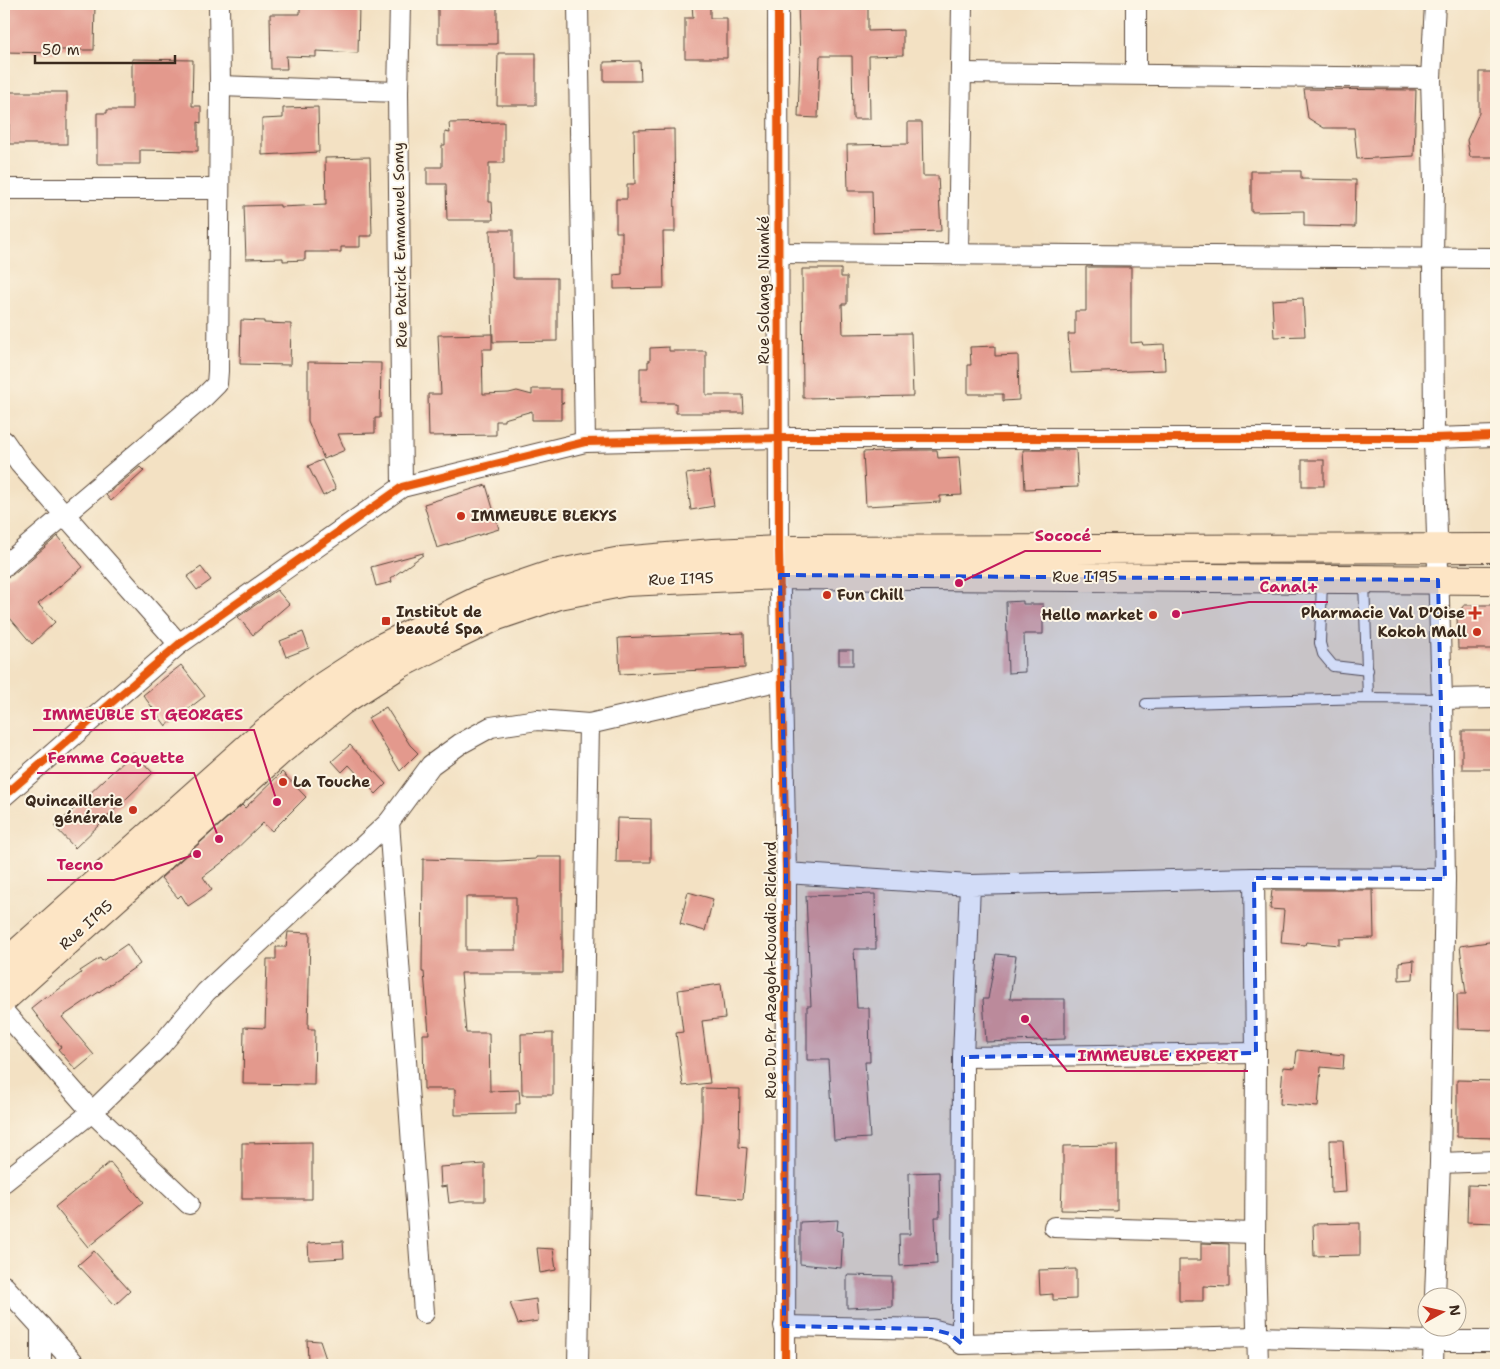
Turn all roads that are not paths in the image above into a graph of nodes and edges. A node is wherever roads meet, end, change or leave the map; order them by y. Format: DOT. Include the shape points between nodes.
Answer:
graph roads {
  1 [pos="219,4"];
  2 [pos="400,4"];
  3 [pos="578,4"];
  4 [pos="778,4"];
  5 [pos="962,4"];
  6 [pos="1136,4"];
  7 [pos="1435,4"];
  8 [pos="961,73"];
  9 [pos="1136,74"];
  10 [pos="1431,78"];
  11 [pos="220,86"];
  12 [pos="398,92"];
  13 [pos="4,189"];
  14 [pos="219,189"];
  15 [pos="777,253"];
  16 [pos="958,254"];
  17 [pos="1433,258"];
  18 [pos="1496,258"];
  19 [pos="1496,436"];
  20 [pos="779,438"];
  21 [pos="1434,438"];
  22 [pos="4,441"];
  23 [pos="585,442"];
  24 [pos="402,487"];
  25 [pos="65,514"];
  26 [pos="1437,547"];
  27 [pos="1496,548"];
  28 [pos="779,563"];
  29 [pos="4,566"];
  30 [pos="1322,579"];
  31 [pos="1364,580"];
  32 [pos="1438,580"];
  33 [pos="1496,580"];
  34 [pos="179,644"];
  35 [pos="1368,670"];
  36 [pos="781,680"];
  37 [pos="1368,698"];
  38 [pos="1496,698"];
  39 [pos="1442,699"];
  40 [pos="1146,704"];
  41 [pos="589,724"];
  42 [pos="4,796"];
  43 [pos="389,822"];
  44 [pos="786,872"];
  45 [pos="1254,878"];
  46 [pos="1445,879"];
  47 [pos="970,885"];
  48 [pos="4,966"];
  49 [pos="4,998"];
  50 [pos="4,1012"];
  51 [pos="1256,1053"];
  52 [pos="963,1058"];
  53 [pos="92,1112"];
  54 [pos="1496,1161"];
  55 [pos="1440,1163"];
  56 [pos="4,1182"];
  57 [pos="188,1204"];
  58 [pos="1054,1227"];
  59 [pos="1255,1233"];
  60 [pos="4,1286"];
  61 [pos="1435,1286"];
  62 [pos="424,1313"];
  63 [pos="41,1326"];
  64 [pos="784,1326"];
  65 [pos="1418,1334"];
  66 [pos="1434,1336"];
  67 [pos="1455,1336"];
  68 [pos="1258,1337"];
  69 [pos="1496,1340"];
  70 [pos="962,1344"];
  71 [pos="41,1365"];
  72 [pos="76,1365"];
  73 [pos="578,1365"];
  74 [pos="785,1365"];
  75 [pos="1258,1365"];
  76 [pos="1433,1365"];
  1 -- 11 [label="street"];
  2 -- 12 [label="street, Rue Patrick Emmanuel Somy"];
  3 -- 23 [label="street"];
  4 -- 15 [label="street, Rue Solange Niamké"];
  5 -- 8 [label="street"];
  6 -- 9 [label="street"];
  7 -- 10 [label="street"];
  8 -- 9 [label="street"];
  8 -- 16 [label="street"];
  9 -- 10 [label="street"];
  10 -- 17 [label="street"];
  11 -- 12 [label="street"];
  11 -- 14 [label="street"];
  12 -- 24 [label="street, Rue Patrick Emmanuel Somy"];
  13 -- 14 [label="street"];
  14 -- 25 [label="street" via="216,384"];
  15 -- 16 [label="street"];
  15 -- 20 [label="street, Rue Solange Niamké"];
  16 -- 17 [label="street"];
  17 -- 18 [label="street"];
  17 -- 21 [label="street"];
  19 -- 21 [label="street"];
  20 -- 21 [label="street"];
  20 -- 23 [label="street"];
  20 -- 28 [label="street, Rue Solange Niamké"];
  21 -- 26 [label="street"];
  22 -- 25 [label="street"];
  23 -- 24 [label="street"];
  24 -- 34 [label="street"];
  25 -- 29 [label="street"];
  25 -- 34 [label="street"];
  26 -- 27 [label="main road, Rue I195"];
  26 -- 28 [label="main road, Rue I195"];
  26 -- 32 [label="street"];
  28 -- 30 [label="main road, Rue I195"];
  28 -- 36 [label="street, Rue Du Pr Azagoh-Kouadio Richard"];
  28 -- 48 [label="main road, Rue I195" via="713,553 621,561 550,575 485,597 385,646 325,685 262,735"];
  28 -- 49 [label="main road, Rue I195" via="626,582 559,595 497,616 400,664 342,701 281,750"];
  30 -- 31 [label="main road, Rue I195"];
  30 -- 35 [label="lane" via="1320,642 1323,654 1333,666"];
  31 -- 32 [label="main road, Rue I195"];
  31 -- 35 [label="lane"];
  32 -- 33 [label="main road, Rue I195"];
  32 -- 39 [label="street"];
  34 -- 42 [label="street"];
  35 -- 37 [label="lane"];
  36 -- 41 [label="street"];
  36 -- 44 [label="street, Rue Du Pr Azagoh-Kouadio Richard"];
  37 -- 39 [label="lane"];
  37 -- 40 [label="lane"];
  38 -- 39 [label="street"];
  39 -- 46 [label="street"];
  41 -- 43 [label="street" via="537,720 491,726 432,765"];
  41 -- 73 [label="street"];
  43 -- 53 [label="street" via="206,992 161,1045"];
  43 -- 62 [label="street"];
  44 -- 47 [label="street"];
  44 -- 64 [label="street, Rue Du Pr Azagoh-Kouadio Richard"];
  45 -- 46 [label="street"];
  45 -- 47 [label="street"];
  45 -- 51 [label="street"];
  46 -- 55 [label="street"];
  47 -- 52 [label="street"];
  50 -- 53 [label="street"];
  51 -- 52 [label="street"];
  51 -- 59 [label="street"];
  52 -- 70 [label="street"];
  53 -- 56 [label="street"];
  53 -- 57 [label="street"];
  54 -- 55 [label="street"];
  55 -- 61 [label="street"];
  58 -- 59 [label="street"];
  59 -- 68 [label="street"];
  60 -- 63 [label="street"];
  63 -- 71 [label="street"];
  63 -- 72 [label="street"];
  64 -- 70 [label="street" via="931,1329 950,1334"];
  64 -- 74 [label="street, Rue Du Pr Azagoh-Kouadio Richard"];
  65 -- 68 [label="street"];
  66 -- 76 [label="street"];
  67 -- 69 [label="street"];
  68 -- 70 [label="street"];
  68 -- 75 [label="street"];
}
